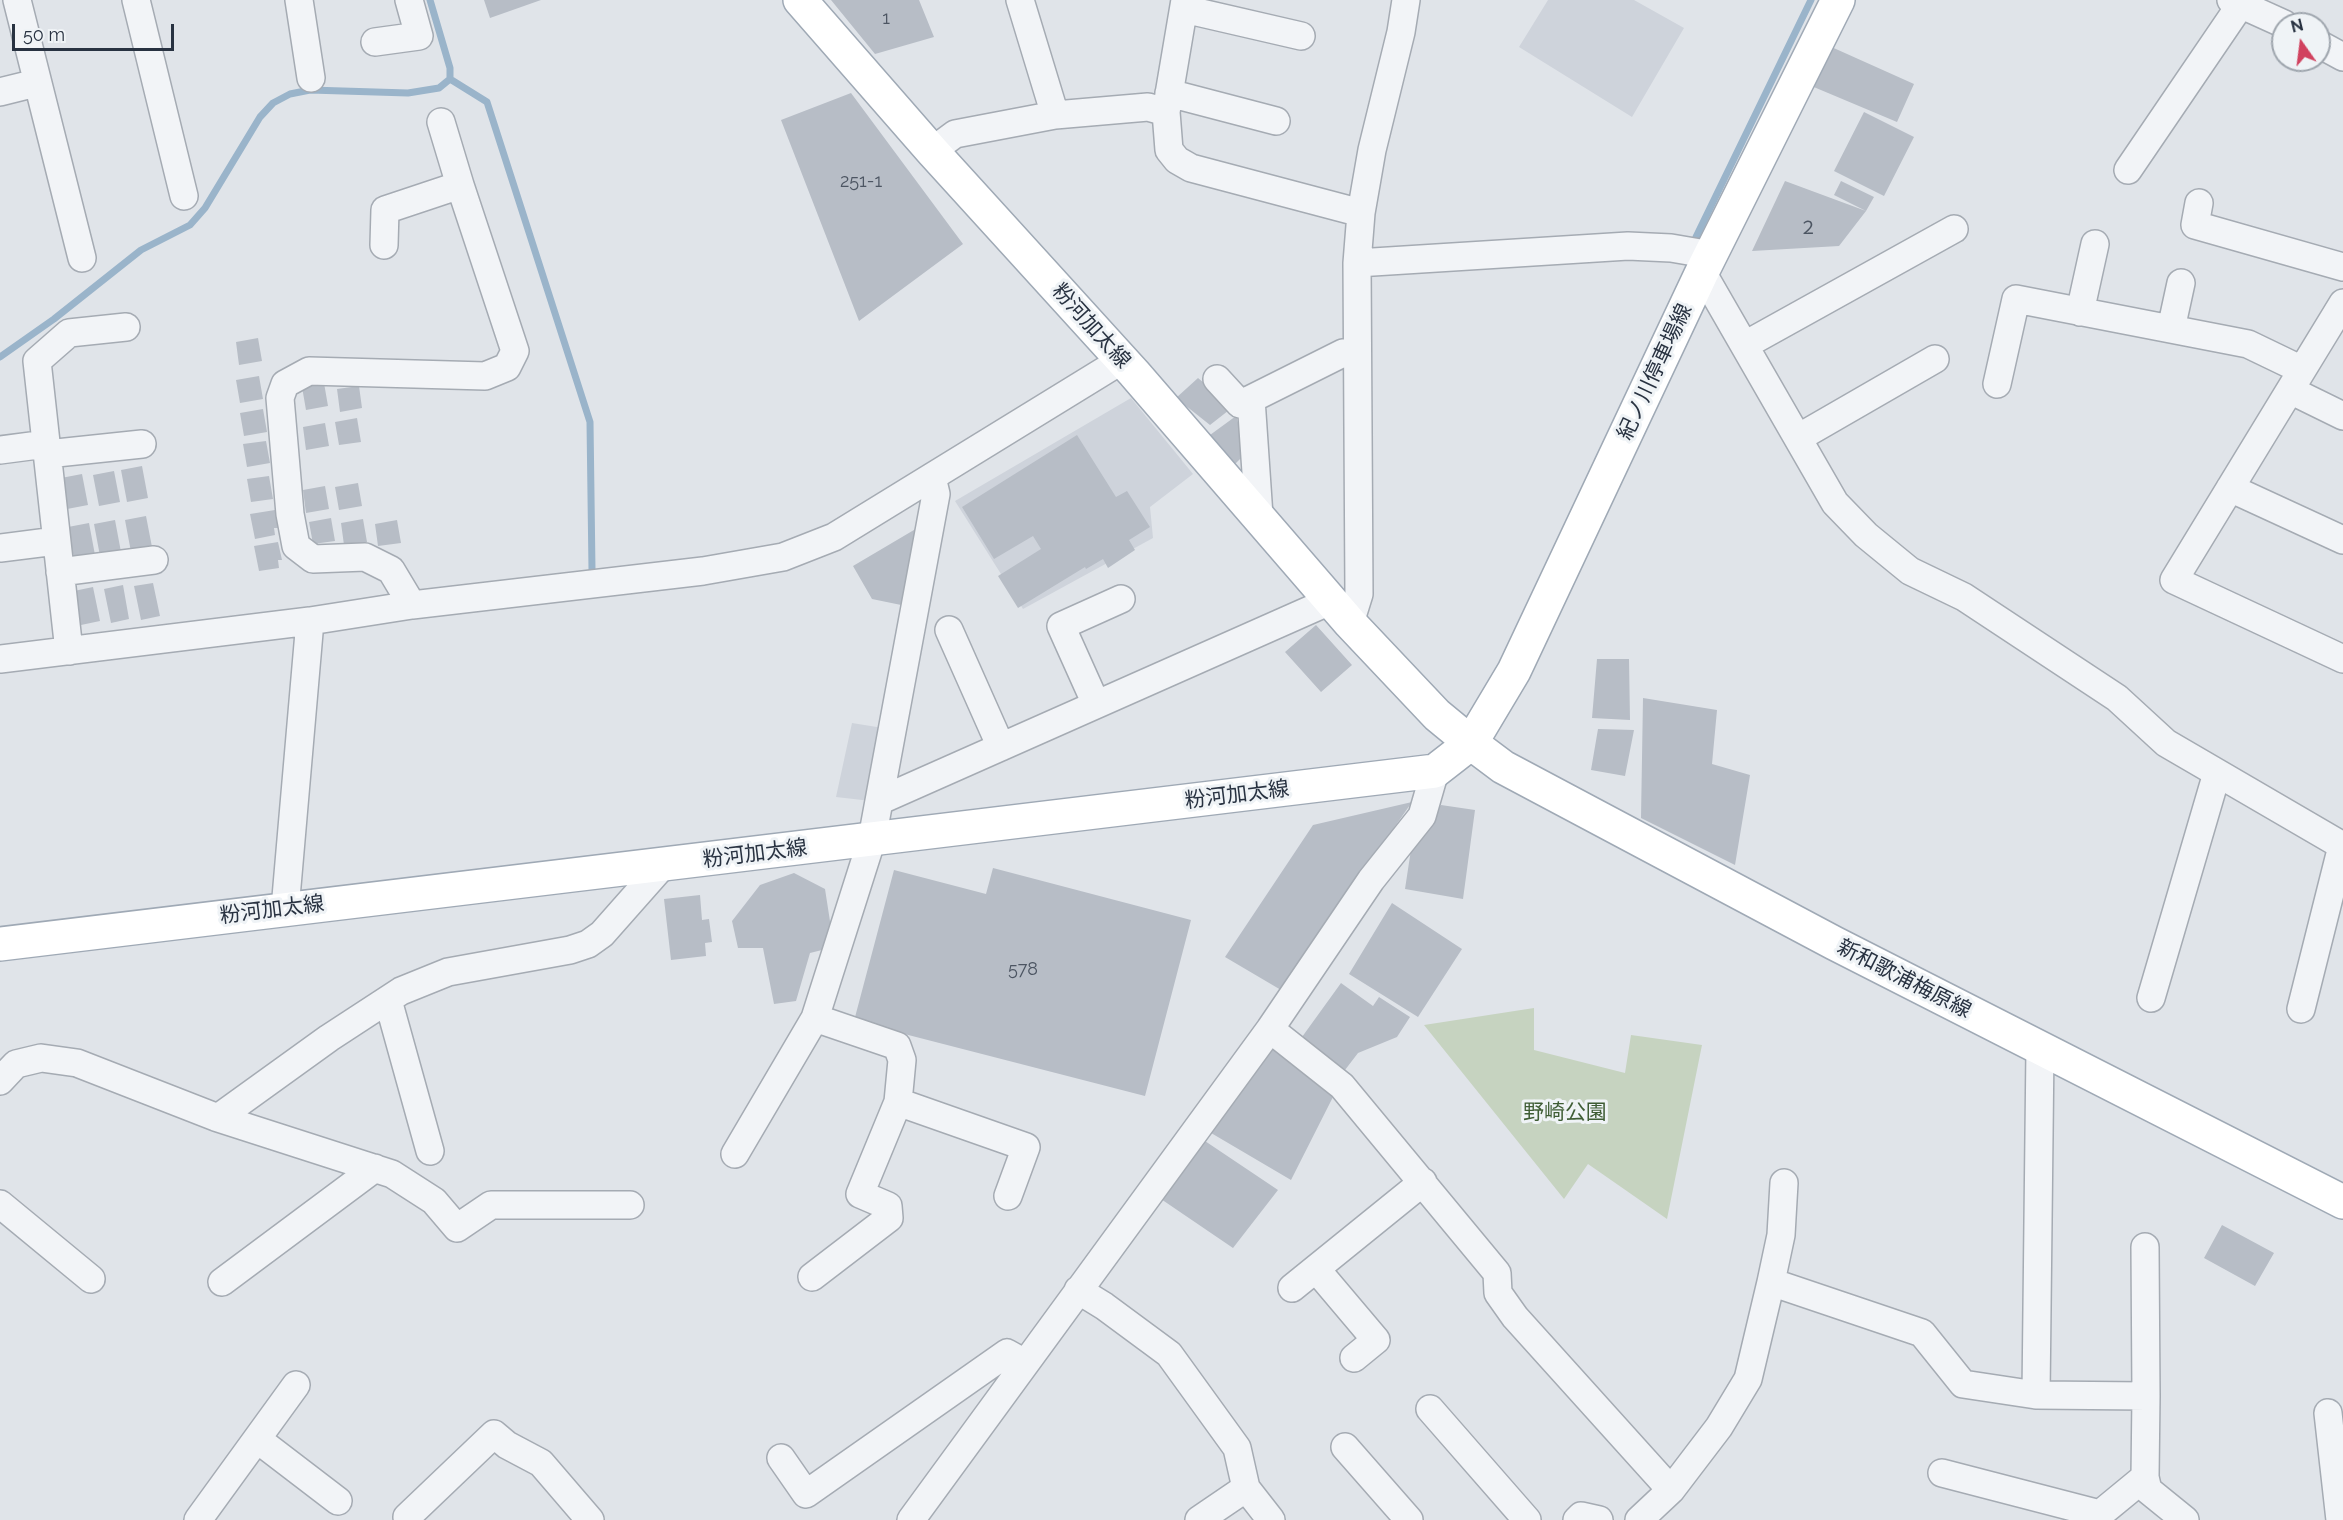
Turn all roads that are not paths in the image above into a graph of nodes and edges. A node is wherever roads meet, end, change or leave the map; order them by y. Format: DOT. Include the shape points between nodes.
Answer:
graph roads {
  1 [pos="16,0"];
  2 [pos="136,0"];
  3 [pos="299,0"];
  4 [pos="409,0"];
  5 [pos="801,0"];
  6 [pos="1020,0"];
  7 [pos="1406,0"];
  8 [pos="1838,0"];
  9 [pos="2236,2"];
  10 [pos="1184,4"];
  11 [pos="2271,18"];
  12 [pos="1301,36"];
  13 [pos="375,42"];
  14 [pos="311,78"];
  15 [pos="36,83"];
  16 [pos="0,92"];
  17 [pos="1168,103"];
  18 [pos="1055,116"];
  19 [pos="1276,121"];
  20 [pos="441,122"];
  21 [pos="932,151"];
  22 [pos="2128,170"];
  23 [pos="460,185"];
  24 [pos="183,196"];
  25 [pos="2199,203"];
  26 [pos="1361,213"];
  27 [pos="1954,229"];
  28 [pos="2095,244"];
  29 [pos="384,245"];
  30 [pos="82,258"];
  31 [pos="1357,263"];
  32 [pos="1707,263"];
  33 [pos="2343,267"];
  34 [pos="2181,283"];
  35 [pos="2343,303"];
  36 [pos="2080,312"];
  37 [pos="126,327"];
  38 [pos="2171,329"];
  39 [pos="1745,345"];
  40 [pos="1357,352"];
  41 [pos="1935,359"];
  42 [pos="1122,360"];
  43 [pos="1217,379"];
  44 [pos="2296,380"];
  45 [pos="1997,384"];
  46 [pos="1251,399"];
  47 [pos="2343,417"];
  48 [pos="1798,438"];
  49 [pos="142,444"];
  50 [pos="46,449"];
  51 [pos="0,450"];
  52 [pos="932,477"];
  53 [pos="2230,488"];
  54 [pos="1259,516"];
  55 [pos="56,540"];
  56 [pos="2343,540"];
  57 [pos="0,548"];
  58 [pos="154,560"];
  59 [pos="60,572"];
  60 [pos="1120,599"];
  61 [pos="412,605"];
  62 [pos="1340,612"];
  63 [pos="310,621"];
  64 [pos="949,630"];
  65 [pos="69,651"];
  66 [pos="0,659"];
  67 [pos="2343,659"];
  68 [pos="1096,704"];
  69 [pos="1471,743"];
  70 [pos="1001,747"];
  71 [pos="1435,771"];
  72 [pos="2217,773"];
  73 [pos="879,801"];
  74 [pos="872,839"];
  75 [pos="2342,846"];
  76 [pos="663,865"];
  77 [pos="285,909"];
  78 [pos="0,944"];
  79 [pos="2151,998"];
  80 [pos="388,1000"];
  81 [pos="2301,1009"];
  82 [pos="814,1018"];
  83 [pos="1270,1029"];
  84 [pos="2040,1048"];
  85 [pos="0,1081"];
  86 [pos="898,1102"];
  87 [pos="218,1118"];
  88 [pos="430,1151"];
  89 [pos="735,1154"];
  90 [pos="375,1168"];
  91 [pos="1423,1182"];
  92 [pos="1784,1183"];
  93 [pos="1008,1196"];
  94 [pos="2343,1202"];
  95 [pos="0,1204"];
  96 [pos="630,1205"];
  97 [pos="2145,1247"];
  98 [pos="1316,1269"];
  99 [pos="812,1277"];
  100 [pos="91,1279"];
  101 [pos="222,1282"];
  102 [pos="1771,1282"];
  103 [pos="1292,1288"];
  104 [pos="1078,1290"];
  105 [pos="1354,1358"];
  106 [pos="1025,1363"];
  107 [pos="296,1385"];
  108 [pos="2036,1395"];
  109 [pos="2146,1396"];
  110 [pos="1430,1409"];
  111 [pos="2328,1413"];
  112 [pos="257,1438"];
  113 [pos="1345,1447"];
  114 [pos="781,1458"];
  115 [pos="1942,1473"];
  116 [pos="2145,1477"];
  117 [pos="1246,1488"];
  118 [pos="1671,1490"];
  119 [pos="338,1501"];
  120 [pos="407,1517"];
  121 [pos="198,1520"];
  122 [pos="590,1520"];
  123 [pos="911,1520"];
  124 [pos="1199,1520"];
  125 [pos="1270,1520"];
  126 [pos="1409,1520"];
  127 [pos="1527,1520"];
  128 [pos="1577,1520"];
  129 [pos="1599,1520"];
  130 [pos="1639,1520"];
  131 [pos="2185,1520"];
  132 [pos="2340,1520"];
  1 -- 15 [label="street"];
  2 -- 24 [label="street"];
  3 -- 14 [label="street"];
  4 -- 13 [label="street" via="419,36"];
  5 -- 21 [label="main road, 粉河加太線"];
  6 -- 18 [label="street"];
  7 -- 26 [label="street"];
  8 -- 32 [label="main road, 紀ノ川停車場線"];
  9 -- 11 [label="street"];
  9 -- 22 [label="street"];
  10 -- 12 [label="street"];
  10 -- 17 [label="street"];
  15 -- 16 [label="street"];
  15 -- 30 [label="street"];
  17 -- 18 [label="street"];
  17 -- 19 [label="street"];
  17 -- 26 [label="street" via="1169,150 1191,168"];
  18 -- 21 [label="street" via="955,134"];
  20 -- 23 [label="street"];
  21 -- 42 [label="main road, 粉河加太線"];
  23 -- 29 [label="street" via="386,210"];
  23 -- 61 [label="street" via="515,351 507,367 485,376 309,371 285,384 280,398 296,546 313,559 365,557 391,570"];
  25 -- 33 [label="street" via="2195,225"];
  26 -- 31 [label="street"];
  27 -- 39 [label="street"];
  28 -- 36 [label="street"];
  31 -- 32 [label="street" via="1628,246 1671,248"];
  31 -- 40 [label="street"];
  32 -- 39 [label="street"];
  32 -- 69 [label="main road, 紀ノ川停車場線" via="1514,671"];
  34 -- 38 [label="street"];
  35 -- 44 [label="street"];
  36 -- 38 [label="street"];
  36 -- 45 [label="street" via="2016,299"];
  37 -- 50 [label="street" via="69,333 37,362"];
  38 -- 44 [label="street" via="2248,344"];
  39 -- 48 [label="street"];
  40 -- 46 [label="street" via="1343,352"];
  40 -- 62 [label="street" via="1359,594"];
  41 -- 48 [label="street"];
  42 -- 52 [label="street"];
  42 -- 54 [label="main road, 粉河加太線"];
  43 -- 46 [label="street" via="1240,404"];
  44 -- 47 [label="street"];
  44 -- 53 [label="street"];
  46 -- 54 [label="street"];
  48 -- 72 [label="street" via="1835,503 1910,571 1964,597 2117,698 2166,743"];
  49 -- 50 [label="street"];
  50 -- 51 [label="street"];
  50 -- 55 [label="street"];
  52 -- 61 [label="street" via="834,537 783,557 704,571"];
  52 -- 73 [label="street" via="936,494"];
  53 -- 56 [label="street"];
  53 -- 67 [label="street" via="2174,580"];
  54 -- 62 [label="main road, 粉河加太線"];
  55 -- 57 [label="street"];
  55 -- 59 [label="street"];
  58 -- 59 [label="street"];
  59 -- 65 [label="street"];
  60 -- 68 [label="street" via="1061,626"];
  61 -- 63 [label="street"];
  62 -- 68 [label="street"];
  62 -- 69 [label="main road, 粉河加太線" via="1437,715"];
  63 -- 65 [label="street"];
  63 -- 77 [label="street"];
  64 -- 70 [label="street"];
  65 -- 66 [label="street"];
  68 -- 70 [label="street"];
  69 -- 71 [label="main road"];
  69 -- 84 [label="main road, 新和歌浦梅原線" via="1503,767"];
  70 -- 73 [label="street"];
  71 -- 74 [label="main road, 粉河加太線"];
  71 -- 83 [label="street" via="1422,816 1371,880"];
  72 -- 75 [label="street"];
  72 -- 79 [label="street"];
  73 -- 74 [label="street"];
  74 -- 76 [label="main road, 粉河加太線"];
  74 -- 82 [label="street"];
  75 -- 81 [label="street"];
  76 -- 77 [label="main road, 粉河加太線"];
  76 -- 80 [label="street" via="603,934 588,944 448,972"];
  77 -- 78 [label="main road, 粉河加太線"];
  80 -- 87 [label="street"];
  80 -- 88 [label="street"];
  82 -- 86 [label="street" via="897,1046 902,1060"];
  82 -- 89 [label="street"];
  83 -- 91 [label="street" via="1342,1086"];
  83 -- 104 [label="street"];
  84 -- 94 [label="main road, 新和歌浦梅原線"];
  84 -- 108 [label="street"];
  85 -- 87 [label="street" via="16,1064 41,1058 77,1063"];
  86 -- 93 [label="street" via="1026,1147"];
  86 -- 99 [label="street" via="860,1194 888,1206 890,1218"];
  87 -- 90 [label="street"];
  90 -- 96 [label="street" via="392,1174 434,1201 456,1228 491,1205"];
  90 -- 101 [label="street"];
  91 -- 98 [label="street"];
  91 -- 118 [label="street" via="1497,1273 1498,1293 1515,1317"];
  92 -- 102 [label="street" via="1781,1235"];
  95 -- 100 [label="street"];
  97 -- 109 [label="street"];
  98 -- 103 [label="street"];
  98 -- 105 [label="street" via="1376,1340"];
  102 -- 108 [label="street" via="1922,1333 1963,1384"];
  102 -- 118 [label="street" via="1748,1380 1719,1427"];
  104 -- 106 [label="street"];
  104 -- 117 [label="street" via="1168,1354 1237,1448"];
  106 -- 114 [label="street" via="1007,1353 806,1494"];
  106 -- 123 [label="street"];
  107 -- 112 [label="street"];
  108 -- 109 [label="street"];
  109 -- 116 [label="street"];
  110 -- 127 [label="street"];
  111 -- 132 [label="street"];
  112 -- 119 [label="street"];
  112 -- 121 [label="street"];
  113 -- 126 [label="street"];
  115 -- 116 [label="street" via="2100,1514"];
  116 -- 131 [label="street" via="2148,1490"];
  117 -- 124 [label="street"];
  117 -- 125 [label="street"];
  118 -- 130 [label="street"];
  120 -- 122 [label="street" via="494,1434 541,1463"];
  128 -- 129 [label="street" via="1581,1516"];
}
